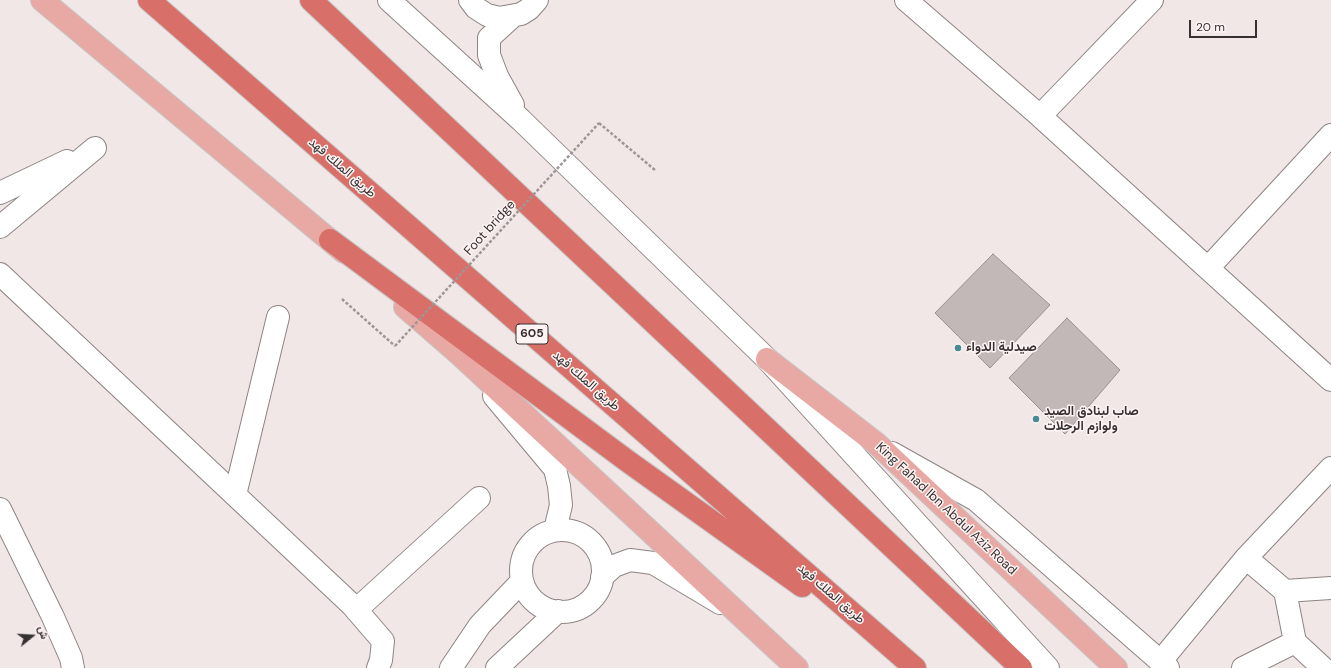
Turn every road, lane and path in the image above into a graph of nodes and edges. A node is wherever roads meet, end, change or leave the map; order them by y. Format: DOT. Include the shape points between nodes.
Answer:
graph roads {
  1 [pos="42,0"];
  2 [pos="149,0"];
  3 [pos="311,0"];
  4 [pos="470,0"];
  5 [pos="537,0"];
  6 [pos="906,0"];
  7 [pos="1152,0"];
  8 [pos="394,4"];
  9 [pos="512,17"];
  10 [pos="1040,116"];
  11 [pos="521,120"];
  12 [pos="1331,135"];
  13 [pos="655,170"];
  14 [pos="0,193"];
  15 [pos="0,226"];
  16 [pos="330,240"];
  17 [pos="1209,267"];
  18 [pos="4,285"];
  19 [pos="342,299"];
  20 [pos="278,317"];
  21 [pos="459,354"];
  22 [pos="767,359"];
  23 [pos="1331,380"];
  24 [pos="877,444"];
  25 [pos="1331,468"];
  26 [pos="235,495"];
  27 [pos="479,498"];
  28 [pos="0,509"];
  29 [pos="555,530"];
  30 [pos="1246,558"];
  31 [pos="602,577"];
  32 [pos="522,581"];
  33 [pos="1331,588"];
  34 [pos="1285,591"];
  35 [pos="356,610"];
  36 [pos="558,612"];
  37 [pos="736,613"];
  38 [pos="1295,642"];
  39 [pos="911,664"];
  40 [pos="1164,665"];
  41 [pos="74,668"];
  42 [pos="378,668"];
  43 [pos="451,668"];
  44 [pos="497,668"];
  45 [pos="797,668"];
  46 [pos="1021,668"];
  47 [pos="1048,668"];
  48 [pos="1116,668"];
  49 [pos="1243,668"];
  50 [pos="1323,668"];
  1 -- 16 [label="main road"];
  2 -- 39 [label="highway, طريق الملك فهد / 605"];
  3 -- 46 [label="highway"];
  4 -- 9 [label="street" via="476,8 487,15 499,18"];
  5 -- 9 [label="street" via="529,9"];
  6 -- 10 [label="street"];
  7 -- 10 [label="street"];
  8 -- 11 [label="street"];
  9 -- 11 [label="street" via="489,38 489,55 497,76"];
  10 -- 17 [label="street"];
  11 -- 22 [label="street"];
  12 -- 17 [label="street"];
  13 -- 19 [label="path, Foot bridge, bridge" via="599,123 395,346"];
  14 -- 15 [label="street" via="95,148"];
  16 -- 21 [label="main road"];
  16 -- 39 [label="highway" via="632,465"];
  17 -- 23 [label="street"];
  18 -- 26 [label="street"];
  20 -- 26 [label="street"];
  21 -- 29 [label="street" via="555,469 561,506"];
  21 -- 37 [label="main road"];
  22 -- 24 [label="main road, King Fahad Ibn Abdul Aziz Road"];
  22 -- 47 [label="street"];
  24 -- 40 [label="street" via="976,500"];
  24 -- 48 [label="main road, King Fahad Ibn Abdul Aziz Road"];
  25 -- 30 [label="street"];
  26 -- 35 [label="street"];
  27 -- 35 [label="street"];
  28 -- 41 [label="street" via="53,617"];
  29 -- 31 [label="street" via="581,534 592,542 600,554"];
  29 -- 32 [label="street" via="542,535 524,554 521,567"];
  30 -- 34 [label="street"];
  30 -- 40 [label="street"];
  31 -- 36 [label="street" via="600,587 588,603 571,611"];
  31 -- 37 [label="street" via="614,566 630,560 653,563"];
  32 -- 36 [label="street" via="535,602 546,609"];
  32 -- 43 [label="street" via="480,625"];
  33 -- 34 [label="street"];
  34 -- 38 [label="street"];
  35 -- 42 [label="street" via="383,641"];
  36 -- 44 [label="street"];
  37 -- 45 [label="main road"];
  38 -- 49 [label="street"];
  38 -- 50 [label="street"];
}
